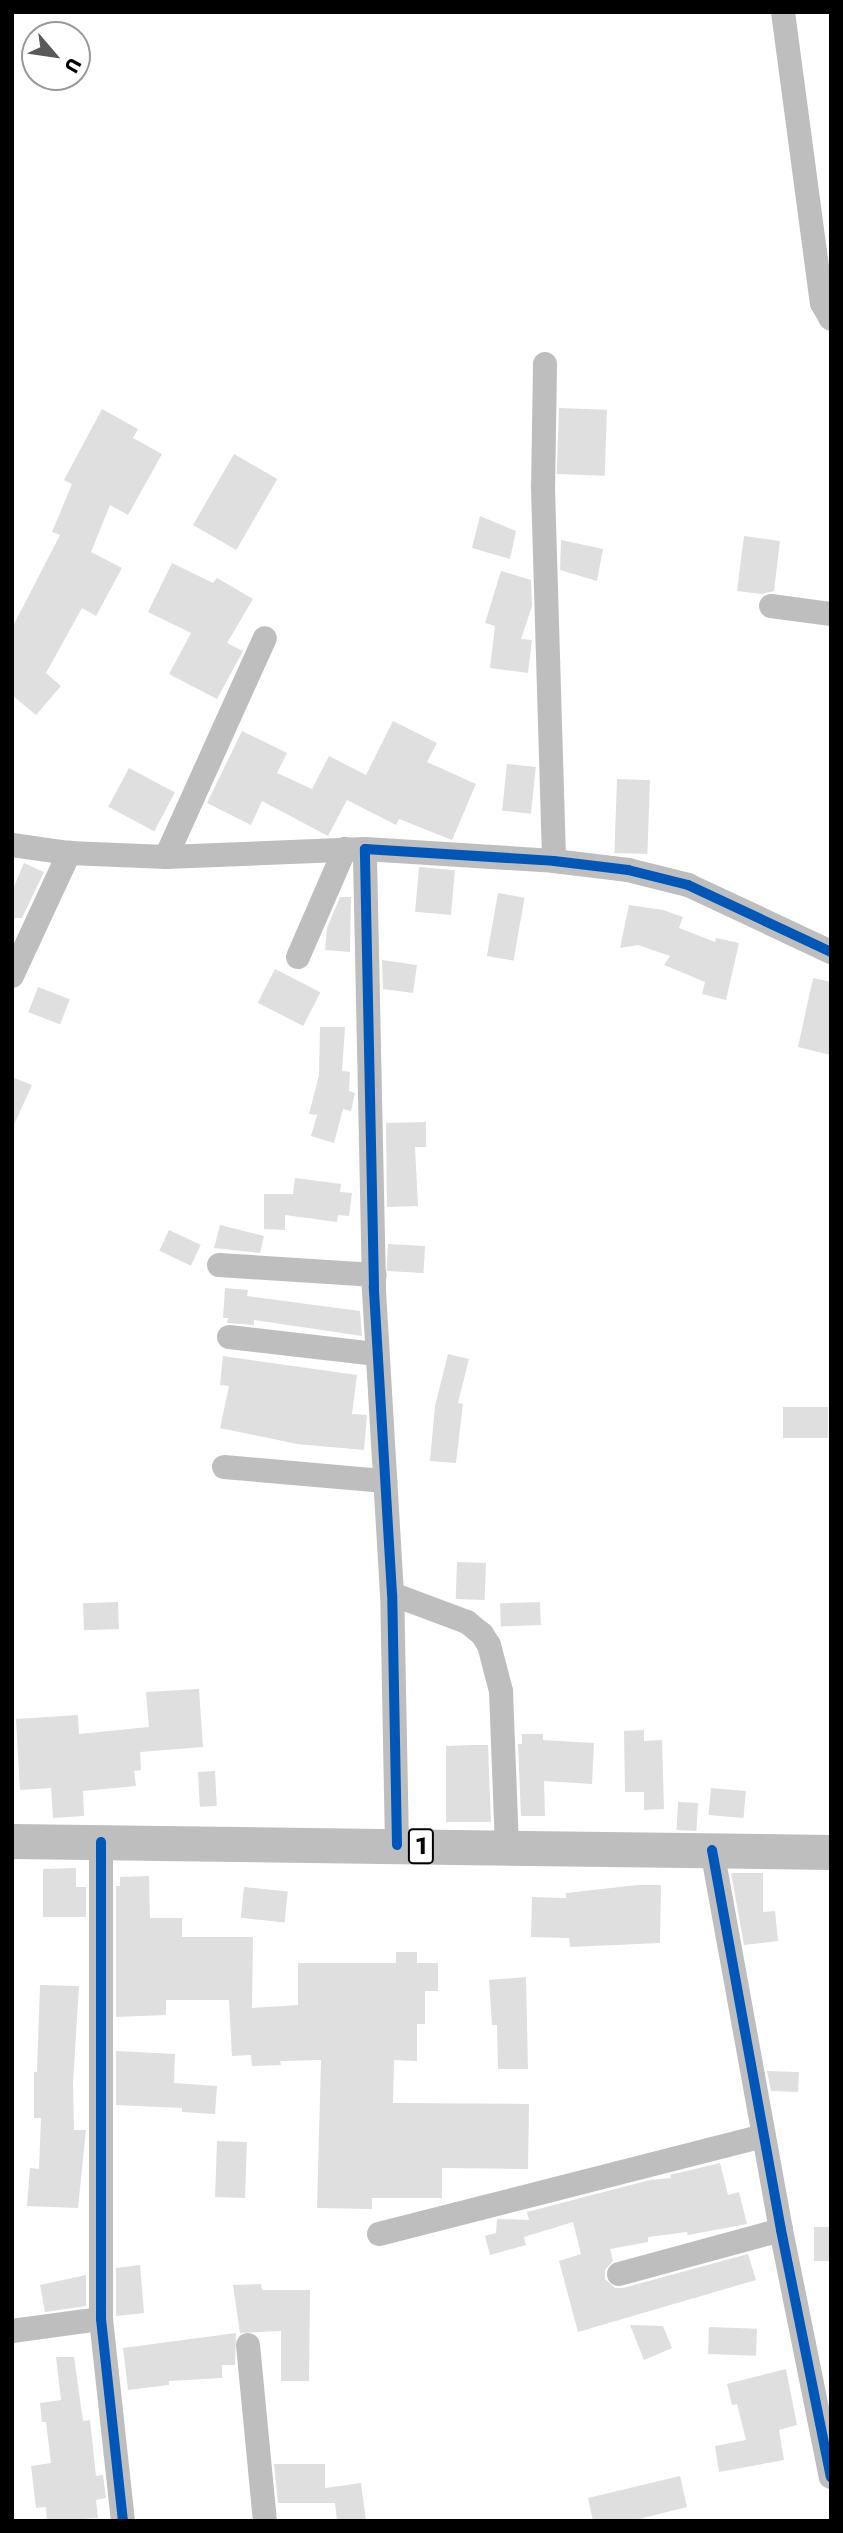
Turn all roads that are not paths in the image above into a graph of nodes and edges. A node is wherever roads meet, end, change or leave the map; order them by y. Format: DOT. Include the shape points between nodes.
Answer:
graph roads {
  1 [pos="783,12"];
  2 [pos="831,319"];
  3 [pos="545,364"];
  4 [pos="771,606"];
  5 [pos="831,614"];
  6 [pos="265,638"];
  7 [pos="12,845"];
  8 [pos="355,849"];
  9 [pos="69,853"];
  10 [pos="166,857"];
  11 [pos="554,862"];
  12 [pos="831,952"];
  13 [pos="298,957"];
  14 [pos="12,976"];
  15 [pos="219,1265"];
  16 [pos="374,1275"];
  17 [pos="229,1337"];
  18 [pos="377,1354"];
  19 [pos="224,1467"];
  20 [pos="385,1480"];
  21 [pos="392,1594"];
  22 [pos="12,1841"];
  23 [pos="101,1842"];
  24 [pos="397,1845"];
  25 [pos="508,1849"];
  26 [pos="712,1850"];
  27 [pos="831,1852"];
  28 [pos="764,2136"];
  29 [pos="780,2230"];
  30 [pos="379,2234"];
  31 [pos="619,2274"];
  32 [pos="101,2319"];
  33 [pos="12,2331"];
  34 [pos="248,2345"];
  35 [pos="831,2477"];
  36 [pos="123,2521"];
  37 [pos="265,2521"];
  1 -- 2 [label="street" via="822,303"];
  3 -- 11 [label="street" via="543,488"];
  4 -- 5 [label="street"];
  6 -- 10 [label="street"];
  7 -- 9 [label="street"];
  8 -- 10 [label="street"];
  8 -- 11 [label="street"];
  8 -- 13 [label="street"];
  8 -- 16 [label="street"];
  9 -- 10 [label="street"];
  9 -- 14 [label="street"];
  11 -- 12 [label="street" via="628,870 688,885"];
  15 -- 16 [label="street"];
  16 -- 18 [label="street"];
  17 -- 18 [label="street"];
  18 -- 20 [label="street"];
  19 -- 20 [label="street"];
  20 -- 21 [label="street"];
  21 -- 24 [label="street"];
  21 -- 25 [label="street" via="467,1622 489,1645 501,1691"];
  22 -- 23 [label="highway, 1"];
  23 -- 24 [label="highway, 1"];
  23 -- 32 [label="street"];
  24 -- 25 [label="highway, 1"];
  25 -- 26 [label="highway, 1"];
  26 -- 27 [label="highway, 1"];
  26 -- 28 [label="street"];
  28 -- 29 [label="street"];
  28 -- 30 [label="street"];
  29 -- 31 [label="street"];
  29 -- 35 [label="street"];
  32 -- 33 [label="street"];
  32 -- 36 [label="street"];
  34 -- 37 [label="street"];
}
